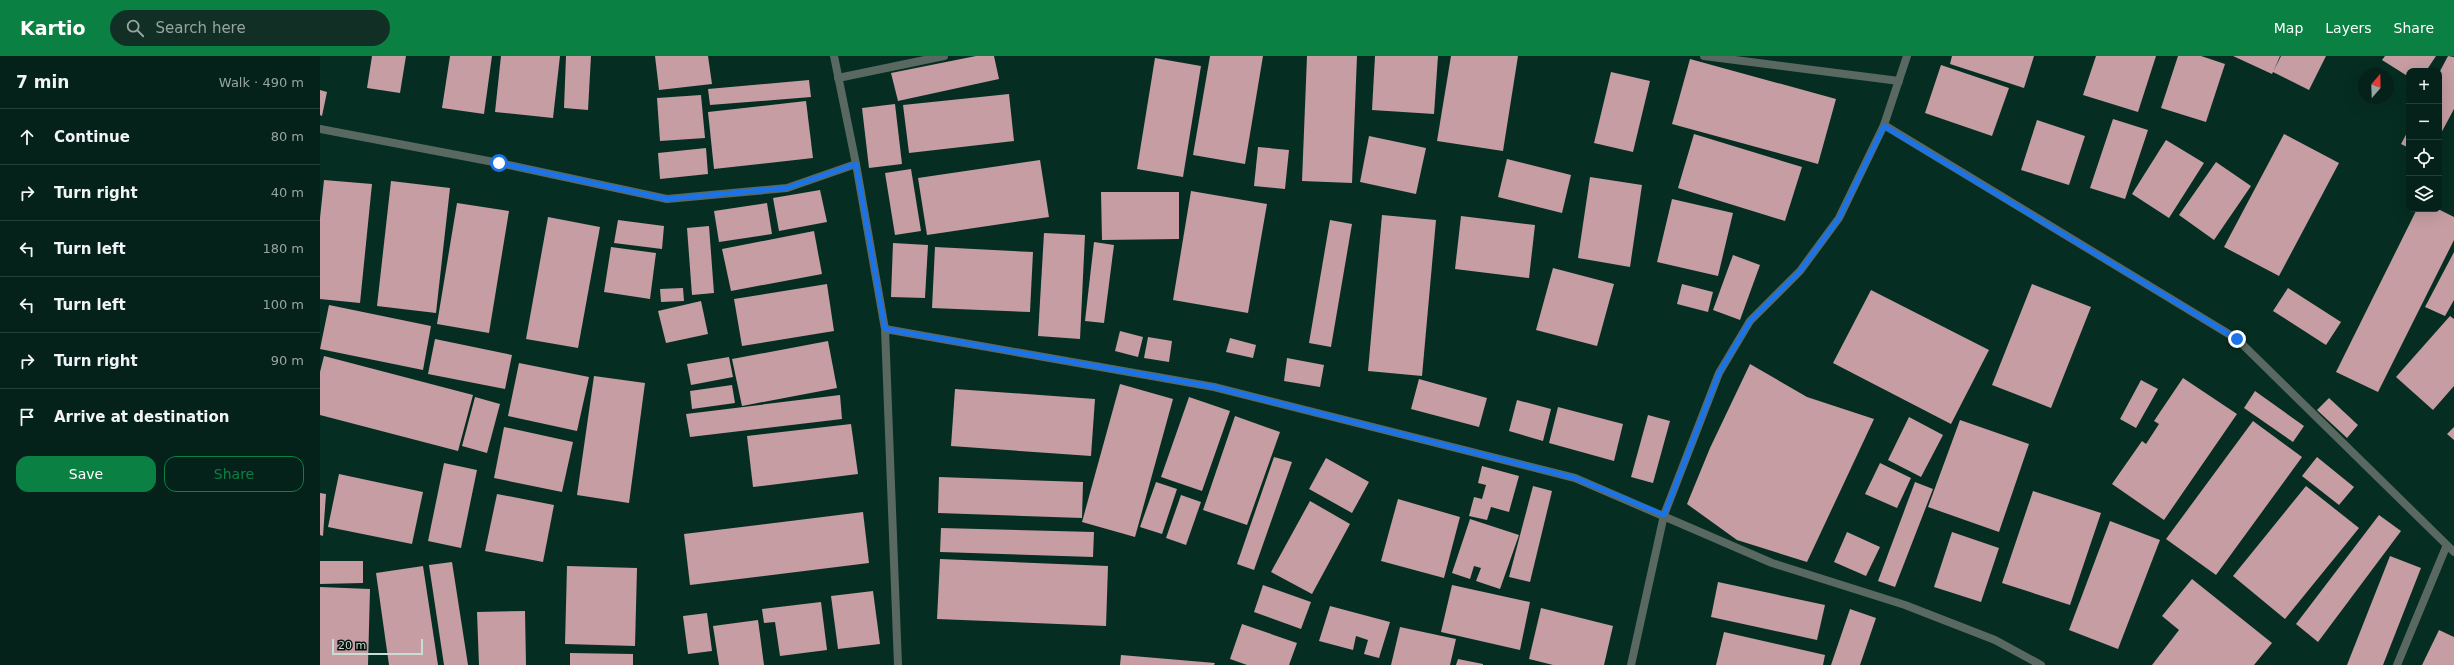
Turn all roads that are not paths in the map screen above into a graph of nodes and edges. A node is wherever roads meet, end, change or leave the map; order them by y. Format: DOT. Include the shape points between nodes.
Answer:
graph roads {
  1 [pos="834,56"];
  2 [pos="944,56"];
  3 [pos="1704,56"];
  4 [pos="1907,56"];
  5 [pos="838,78"];
  6 [pos="1899,81"];
  7 [pos="1884,126"];
  8 [pos="320,129"];
  9 [pos="856,164"];
  10 [pos="885,329"];
  11 [pos="1664,515"];
  12 [pos="2446,547"];
  13 [pos="2454,552"];
  14 [pos="898,665"];
  15 [pos="1631,665"];
  16 [pos="2041,665"];
  17 [pos="2397,665"];
  1 -- 5 [label="street"];
  2 -- 5 [label="street"];
  3 -- 6 [label="street"];
  4 -- 6 [label="street"];
  5 -- 9 [label="street"];
  6 -- 7 [label="street"];
  7 -- 11 [label="street" via="1839,218 1800,271 1750,321 1719,373"];
  7 -- 12 [label="street" via="2237,339"];
  8 -- 9 [label="street" via="499,163 667,199 787,188"];
  9 -- 10 [label="street"];
  10 -- 11 [label="street" via="1214,387 1575,478"];
  10 -- 14 [label="street"];
  11 -- 15 [label="street"];
  11 -- 16 [label="street" via="1772,563 1905,605 1995,640"];
  12 -- 13 [label="street"];
  12 -- 17 [label="street"];
}
